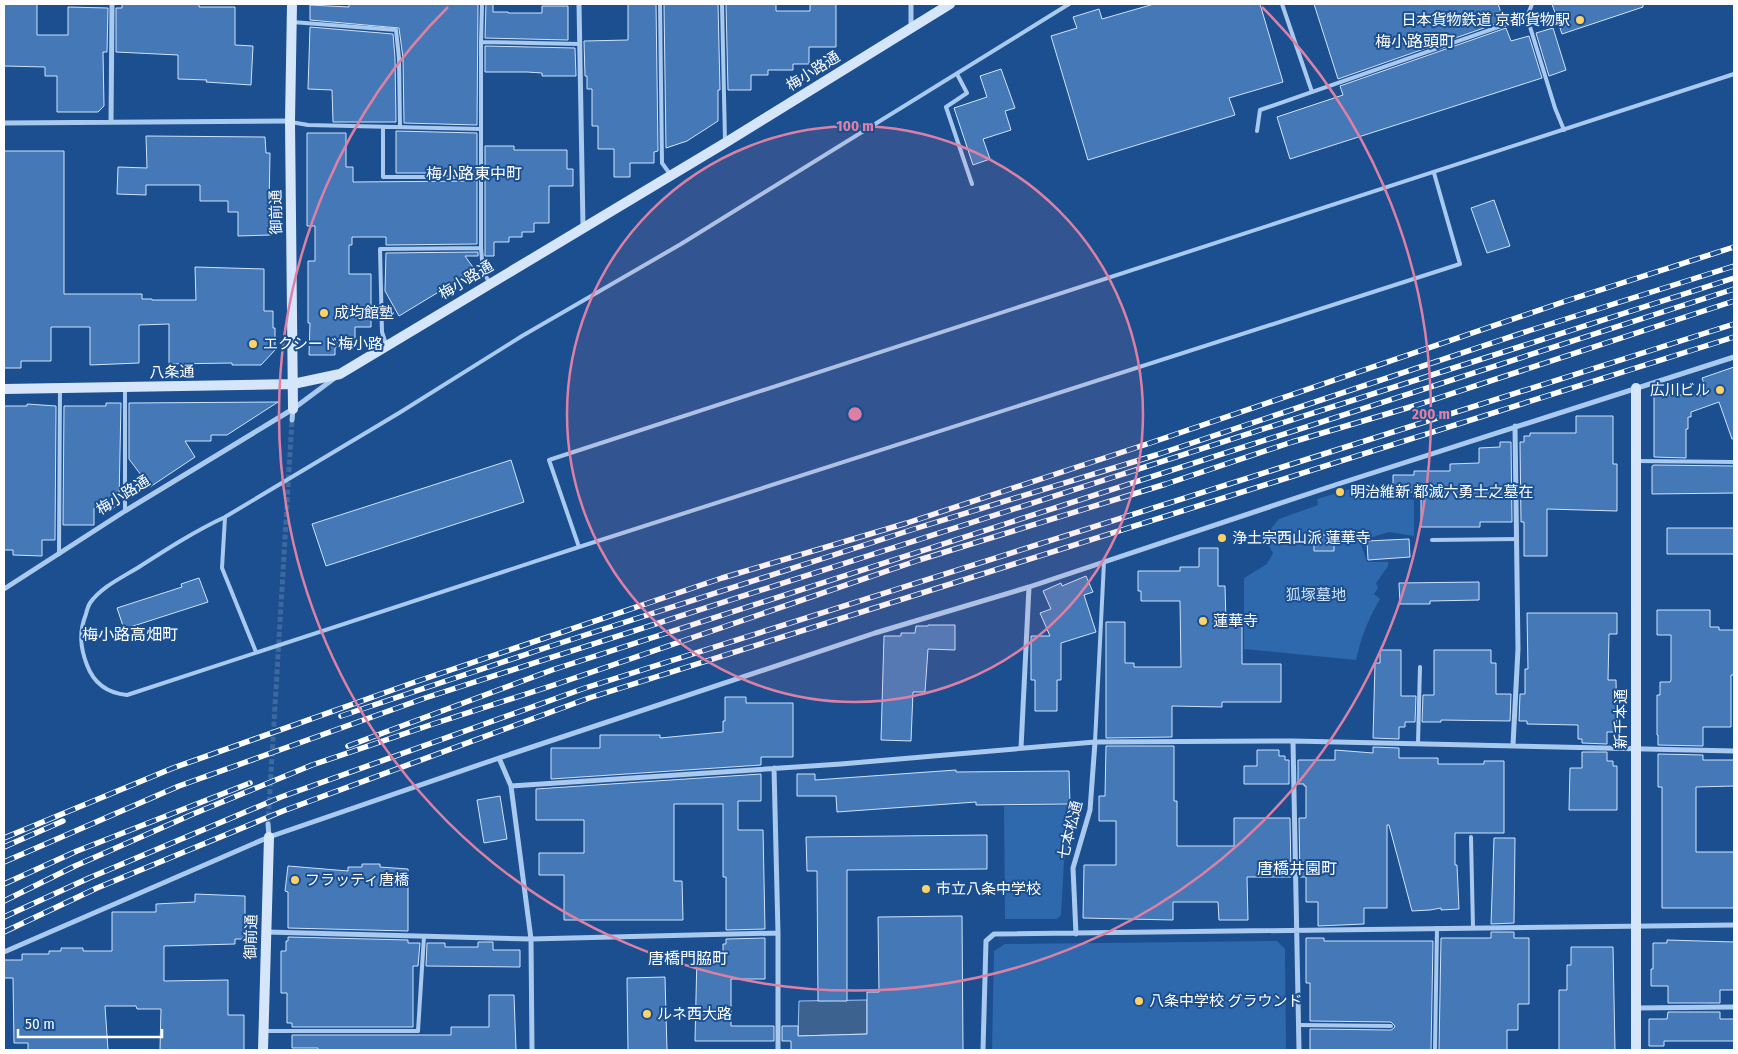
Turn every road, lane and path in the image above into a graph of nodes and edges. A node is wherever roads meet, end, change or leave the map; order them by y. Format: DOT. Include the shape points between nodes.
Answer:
graph roads {
  1 [pos="112,4"];
  2 [pos="292,4"];
  3 [pos="482,4"];
  4 [pos="579,4"];
  5 [pos="660,4"];
  6 [pos="722,4"];
  7 [pos="911,4"];
  8 [pos="950,4"];
  9 [pos="1069,4"];
  10 [pos="1282,4"];
  11 [pos="1532,4"];
  12 [pos="1527,17"];
  13 [pos="292,22"];
  14 [pos="911,28"];
  15 [pos="481,42"];
  16 [pos="580,44"];
  17 [pos="957,74"];
  18 [pos="1734,74"];
  19 [pos="1312,92"];
  20 [pos="111,122"];
  21 [pos="290,122"];
  22 [pos="4,123"];
  23 [pos="400,126"];
  24 [pos="383,127"];
  25 [pos="481,129"];
  26 [pos="1564,130"];
  27 [pos="1257,131"];
  28 [pos="725,143"];
  29 [pos="1434,173"];
  30 [pos="671,175"];
  31 [pos="480,177"];
  32 [pos="972,184"];
  33 [pos="583,228"];
  34 [pos="481,248"];
  35 [pos="490,283"];
  36 [pos="387,346"];
  37 [pos="1734,357"];
  38 [pos="340,374"];
  39 [pos="293,384"];
  40 [pos="60,388"];
  41 [pos="125,388"];
  42 [pos="1636,388"];
  43 [pos="4,389"];
  44 [pos="292,414"];
  45 [pos="1515,426"];
  46 [pos="1636,461"];
  47 [pos="1734,462"];
  48 [pos="126,511"];
  49 [pos="225,518"];
  50 [pos="1517,539"];
  51 [pos="1432,540"];
  52 [pos="579,547"];
  53 [pos="59,554"];
  54 [pos="1104,562"];
  55 [pos="1029,587"];
  56 [pos="4,589"];
  57 [pos="256,652"];
  58 [pos="1420,667"];
  59 [pos="1293,740"];
  60 [pos="1095,742"];
  61 [pos="1418,743"];
  62 [pos="1513,745"];
  63 [pos="1021,748"];
  64 [pos="1636,748"];
  65 [pos="1734,751"];
  66 [pos="499,758"];
  67 [pos="774,768"];
  68 [pos="511,786"];
  69 [pos="268,824"];
  70 [pos="268,837"];
  71 [pos="1471,837"];
  72 [pos="1734,925"];
  73 [pos="1636,926"];
  74 [pos="1438,928"];
  75 [pos="1473,928"];
  76 [pos="1296,930"];
  77 [pos="267,932"];
  78 [pos="778,933"];
  79 [pos="1076,934"];
  80 [pos="424,936"];
  81 [pos="531,939"];
  82 [pos="4,952"];
  83 [pos="1734,1007"];
  84 [pos="1636,1008"];
  85 [pos="1299,1025"];
  86 [pos="1391,1026"];
  87 [pos="264,1031"];
  88 [pos="263,1050"];
  89 [pos="532,1050"];
  90 [pos="778,1050"];
  91 [pos="983,1050"];
  92 [pos="1299,1050"];
  93 [pos="1435,1050"];
  94 [pos="1636,1050"];
  1 -- 20 [label="street"];
  2 -- 13 [label="street, 御前通"];
  3 -- 15 [label="lane"];
  4 -- 16 [label="street"];
  5 -- 30 [label="lane" via="662,163"];
  6 -- 28 [label="lane"];
  7 -- 14 [label="street"];
  8 -- 14 [label="street, 梅小路通"];
  9 -- 17 [label="lane"];
  10 -- 19 [label="lane"];
  11 -- 12 [label="lane"];
  12 -- 19 [label="lane"];
  12 -- 26 [label="lane"];
  13 -- 21 [label="street, 御前通"];
  13 -- 23 [label="lane" via="396,30"];
  14 -- 28 [label="street, 梅小路通"];
  15 -- 16 [label="lane"];
  15 -- 25 [label="lane"];
  16 -- 33 [label="street"];
  17 -- 32 [label="lane" via="967,93 946,107"];
  17 -- 49 [label="lane"];
  18 -- 26 [label="lane"];
  19 -- 27 [label="lane" via="1260,110"];
  20 -- 21 [label="street"];
  20 -- 22 [label="street"];
  21 -- 24 [label="lane"];
  21 -- 39 [label="street, 御前通"];
  23 -- 24 [label="lane"];
  23 -- 25 [label="lane"];
  24 -- 31 [label="lane" via="383,177"];
  25 -- 31 [label="lane"];
  26 -- 29 [label="lane"];
  28 -- 30 [label="street, 梅小路通"];
  29 -- 52 [label="lane" via="1460,264"];
  29 -- 52 [label="lane" via="550,460"];
  30 -- 33 [label="street, 梅小路通"];
  31 -- 34 [label="lane"];
  33 -- 35 [label="street, 梅小路通"];
  34 -- 35 [label="lane" via="483,272"];
  34 -- 36 [label="lane" via="380,249 382,332"];
  35 -- 36 [label="street, 梅小路通"];
  36 -- 38 [label="street, 梅小路通"];
  37 -- 42 [label="street"];
  38 -- 39 [label="street, 八条通"];
  38 -- 44 [label="street, 梅小路通"];
  39 -- 41 [label="street, 八条通"];
  39 -- 44 [label="street, 御前通"];
  40 -- 41 [label="street, 八条通"];
  40 -- 43 [label="street, 八条通"];
  40 -- 53 [label="lane"];
  41 -- 48 [label="lane"];
  42 -- 45 [label="street"];
  42 -- 46 [label="street, 新千本通"];
  44 -- 48 [label="street, 梅小路通"];
  45 -- 50 [label="street"];
  45 -- 54 [label="street"];
  46 -- 47 [label="lane"];
  46 -- 64 [label="street, 新千本通"];
  48 -- 53 [label="street, 梅小路通"];
  49 -- 57 [label="lane" via="222,568"];
  49 -- 57 [label="lane" via="200,529 106,587 90,603 81,627 83,656 89,672 98,683 106,690 127,695"];
  50 -- 51 [label="lane"];
  50 -- 62 [label="street" via="1518,650"];
  52 -- 57 [label="lane"];
  53 -- 56 [label="street, 梅小路通"];
  54 -- 55 [label="street"];
  54 -- 60 [label="lane, 七本松通"];
  55 -- 63 [label="street"];
  55 -- 66 [label="street" via="875,632"];
  58 -- 61 [label="lane"];
  59 -- 60 [label="street"];
  59 -- 61 [label="street"];
  59 -- 76 [label="street"];
  60 -- 63 [label="street"];
  60 -- 79 [label="street, 七本松通" via="1090,810 1073,868"];
  61 -- 62 [label="street"];
  62 -- 64 [label="street"];
  63 -- 67 [label="street"];
  64 -- 65 [label="street"];
  64 -- 73 [label="street, 新千本通"];
  66 -- 68 [label="street"];
  66 -- 70 [label="street"];
  67 -- 68 [label="street"];
  67 -- 78 [label="street"];
  68 -- 81 [label="street"];
  69 -- 70 [label="street, 御前通"];
  70 -- 77 [label="street, 御前通"];
  70 -- 82 [label="street"];
  71 -- 75 [label="lane"];
  72 -- 73 [label="street"];
  73 -- 75 [label="street"];
  73 -- 84 [label="street, 新千本通"];
  74 -- 75 [label="street"];
  74 -- 76 [label="street"];
  74 -- 93 [label="lane"];
  76 -- 79 [label="street"];
  76 -- 85 [label="street"];
  77 -- 80 [label="street"];
  77 -- 87 [label="street, 御前通"];
  78 -- 81 [label="street"];
  78 -- 90 [label="street"];
  79 -- 91 [label="street" via="994,934 986,941"];
  80 -- 81 [label="street"];
  80 -- 87 [label="lane" via="418,1031"];
  81 -- 89 [label="street"];
  83 -- 84 [label="street"];
  84 -- 94 [label="street, 新千本通"];
  85 -- 86 [label="lane"];
  85 -- 92 [label="street"];
  87 -- 88 [label="street, 御前通"];
}
